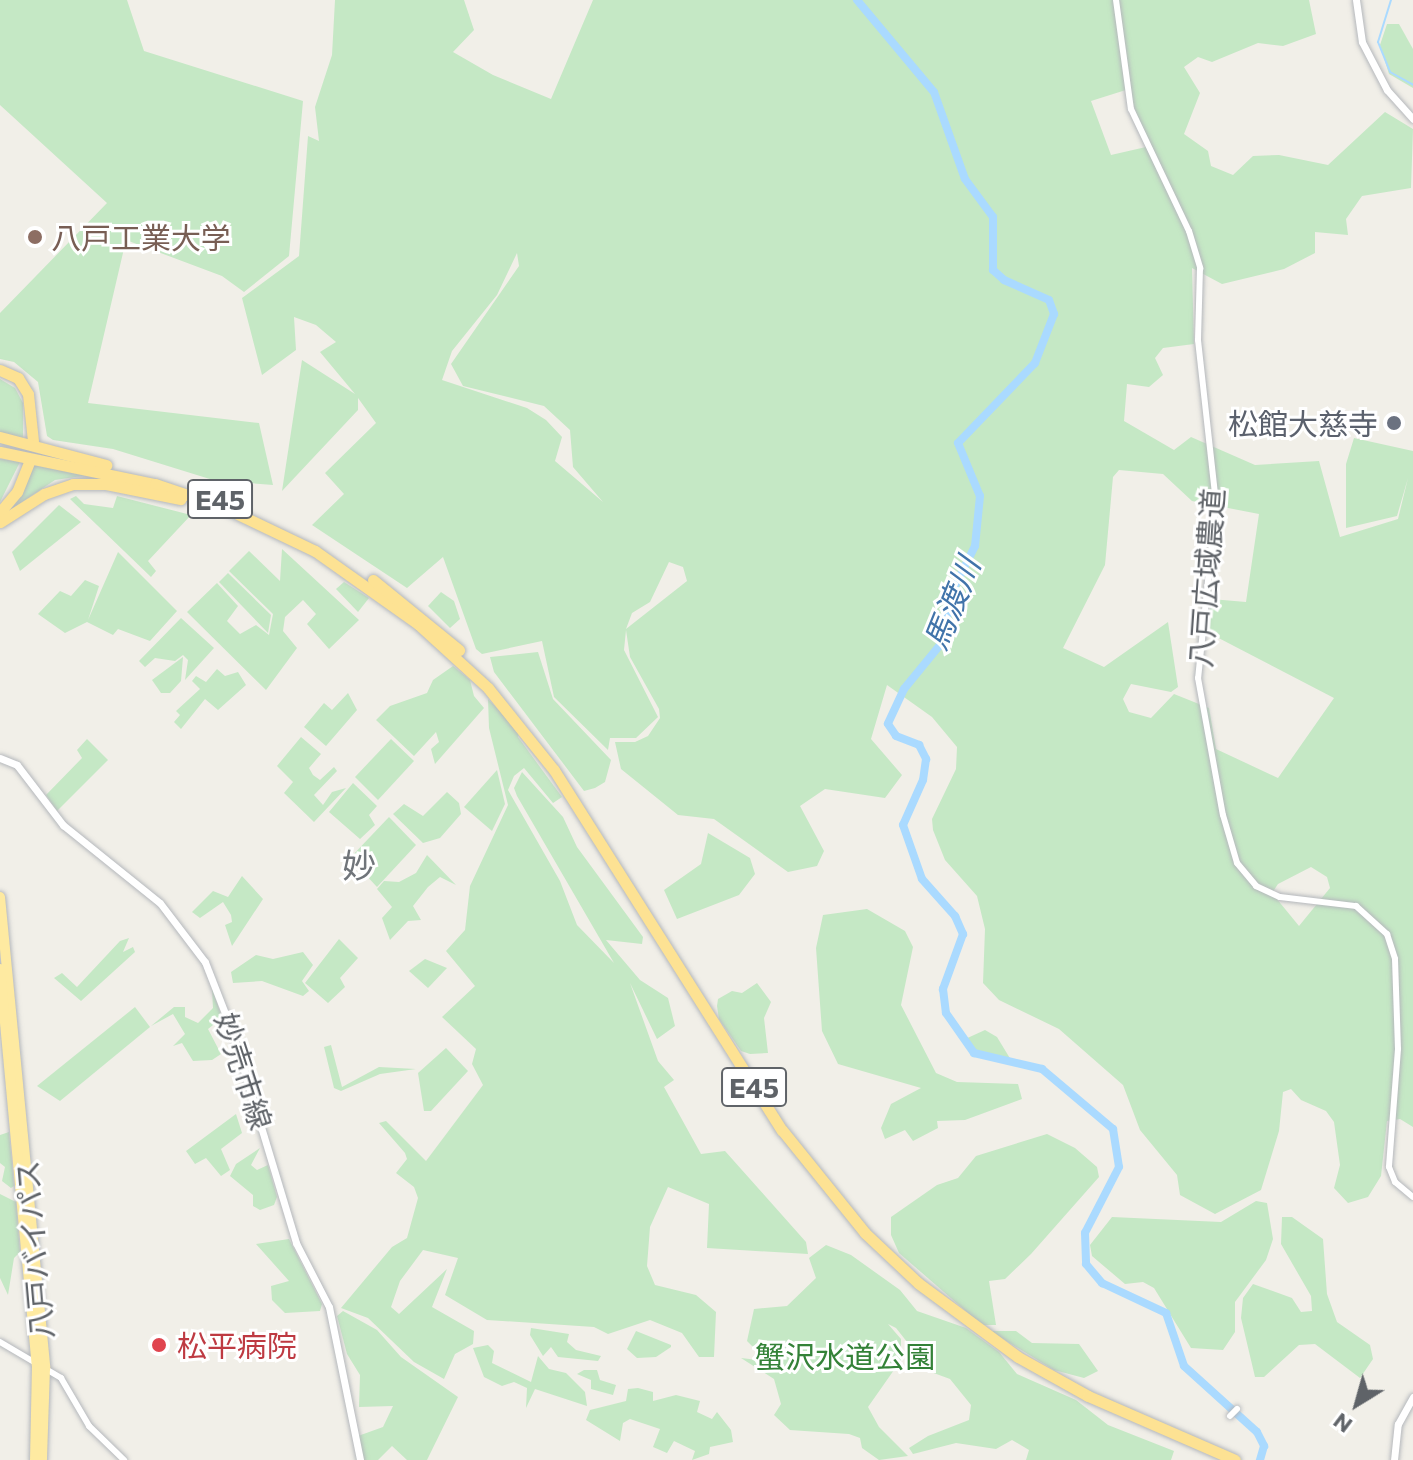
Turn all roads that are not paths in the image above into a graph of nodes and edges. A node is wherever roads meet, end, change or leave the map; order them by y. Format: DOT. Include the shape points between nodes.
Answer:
graph roads {
  1 [pos="1116,0"];
  2 [pos="1356,0"];
  3 [pos="1413,119"];
  4 [pos="0,373"];
  5 [pos="0,437"];
  6 [pos="0,445"];
  7 [pos="0,452"];
  8 [pos="30,452"];
  9 [pos="106,465"];
  10 [pos="0,510"];
  11 [pos="0,522"];
  12 [pos="268,527"];
  13 [pos="0,758"];
  14 [pos="585,814"];
  15 [pos="0,897"];
  16 [pos="0,969"];
  17 [pos="1413,1197"];
  18 [pos="0,1342"];
  19 [pos="41,1366"];
  20 [pos="1413,1397"];
  21 [pos="1237,1409"];
  22 [pos="1230,1416"];
  23 [pos="35,1460"];
  24 [pos="42,1460"];
  25 [pos="124,1460"];
  26 [pos="360,1460"];
  27 [pos="1235,1460"];
  28 [pos="1394,1460"];
  1 -- 17 [label="street, 八戸広域農道" via="1131,109 1189,231 1200,268 1198,340 1216,511 1198,678 1225,825 1237,863 1256,886 1280,897 1356,906 1387,934 1395,959 1398,1049 1389,1167 1395,1182"];
  2 -- 3 [label="main road" via="1362,42 1387,90"];
  4 -- 8 [label="highway" via="18,378 28,394"];
  5 -- 9 [label="highway"];
  6 -- 8 [label="highway, E45"];
  7 -- 8 [label="highway, E45"];
  8 -- 9 [label="highway, E45"];
  8 -- 10 [label="highway"];
  8 -- 12 [label="highway, E45" via="155,484"];
  9 -- 14 [label="highway, E45" via="171,482 261,516 389,591 497,688 557,766"];
  11 -- 12 [label="highway" via="57,488 90,483 189,501"];
  12 -- 14 [label="highway, E45" via="370,586 454,655 528,734"];
  13 -- 26 [label="main road, 妙売市線" via="17,765 69,831 160,903 205,962 233,1034 296,1243 337,1332"];
  14 -- 27 [label="highway, E45" via="801,1158 889,1256 993,1340 1088,1396"];
  15 -- 19 [label="highway, 八戸バイパス"];
  16 -- 19 [label="highway, 八戸バイパス"];
  18 -- 19 [label="street"];
  19 -- 23 [label="highway, 八戸バイパス"];
  19 -- 24 [label="highway, 八戸バイパス"];
  19 -- 25 [label="street" via="61,1378 89,1426"];
  20 -- 28 [label="main road" via="1396,1430"];
  21 -- 22 [label="street"];
}
